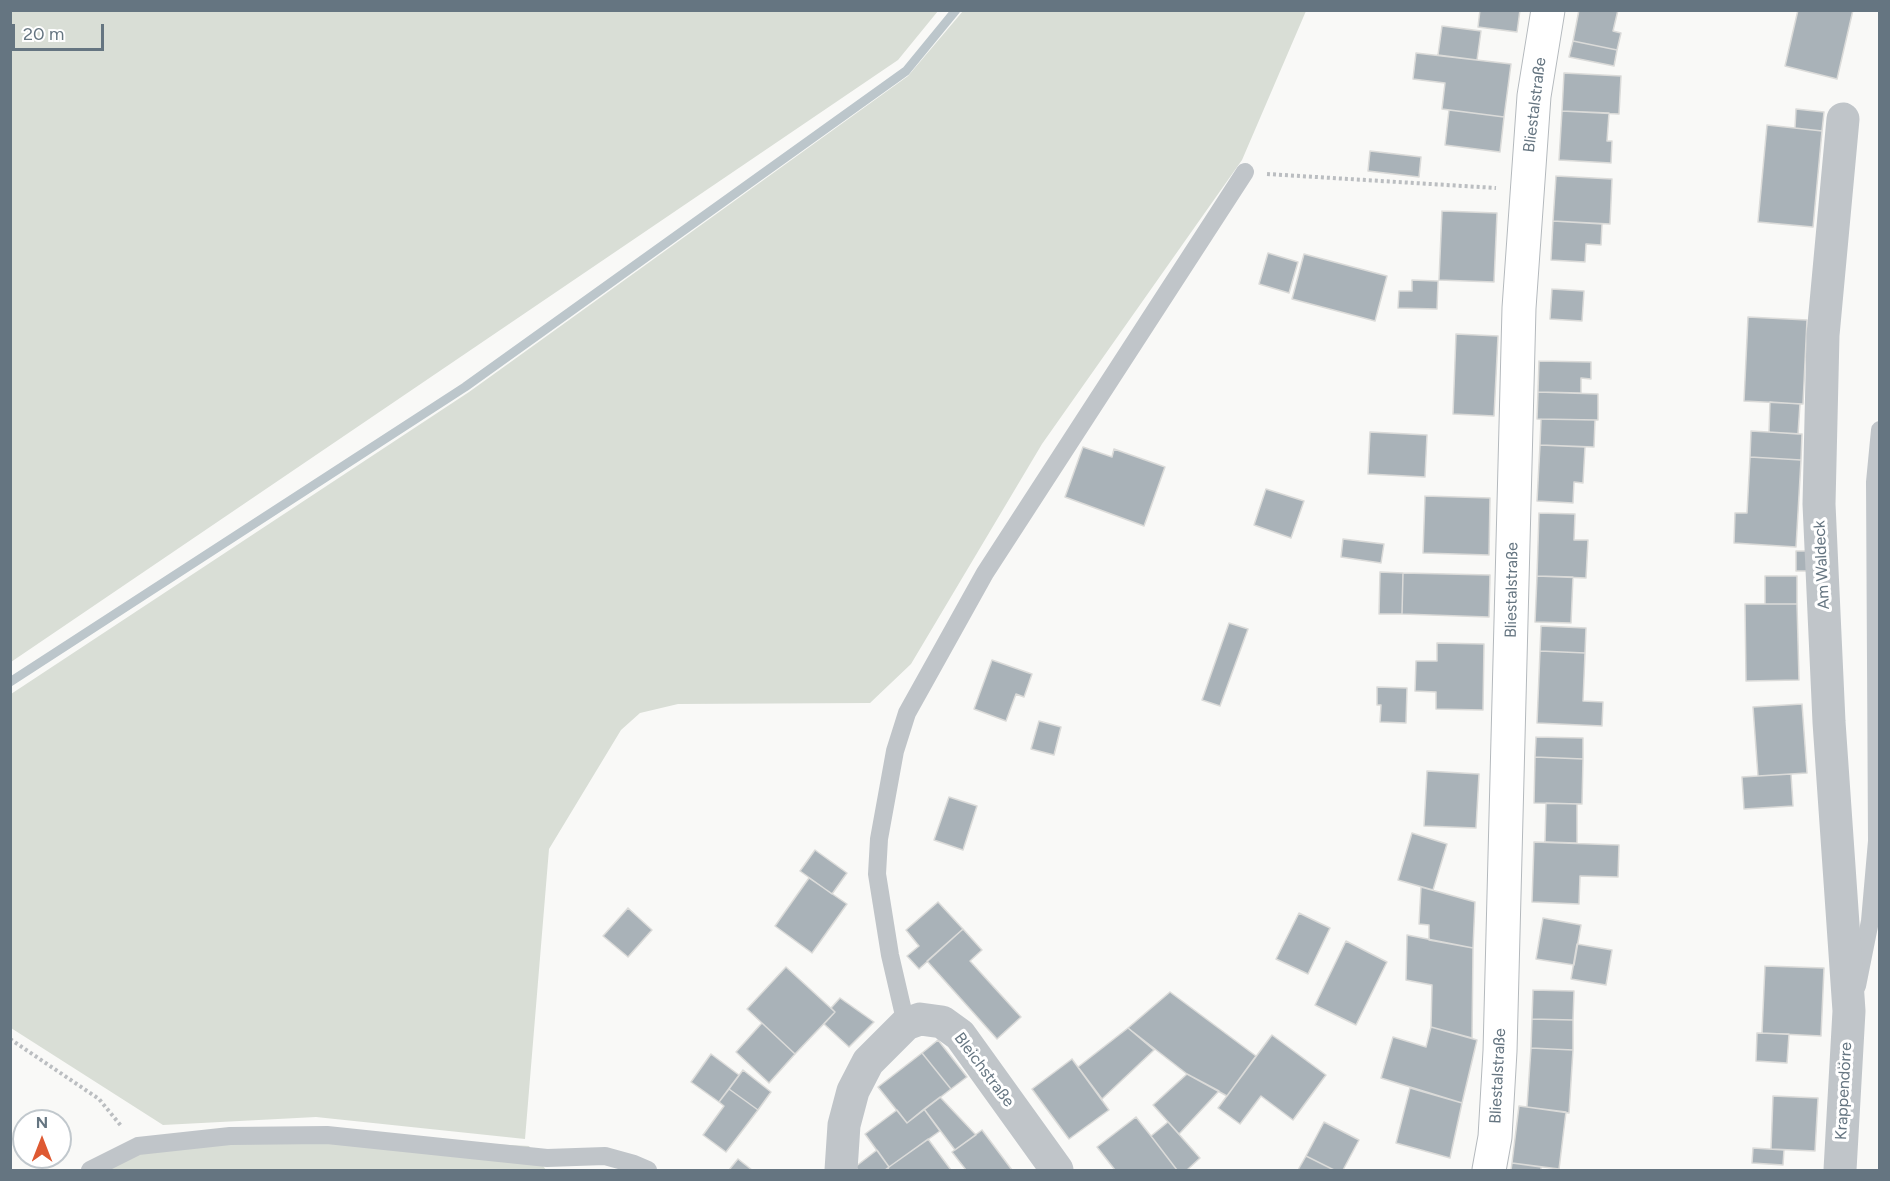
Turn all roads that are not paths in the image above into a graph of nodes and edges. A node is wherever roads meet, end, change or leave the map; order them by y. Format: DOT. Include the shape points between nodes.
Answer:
graph roads {
  1 [pos="1548,10"];
  2 [pos="1843,120"];
  3 [pos="1245,172"];
  4 [pos="1880,430"];
  5 [pos="1849,1011"];
  6 [pos="906,1024"];
  7 [pos="90,1170"];
  8 [pos="648,1170"];
  9 [pos="841,1170"];
  10 [pos="1058,1170"];
  11 [pos="1489,1170"];
  12 [pos="1840,1170"];
  1 -- 11 [label="main road, Bliestalstraße" via="1534,96 1518,343 1500,1051"];
  2 -- 5 [label="street, Am Waldeck" via="1823,335 1819,504"];
  3 -- 6 [label="lane" via="985,573 907,713 895,751 879,839 877,874"];
  4 -- 5 [label="lane" via="1875,482 1877,841 1870,921"];
  5 -- 12 [label="street, Krappendörre"];
  6 -- 9 [label="street" via="868,1062 852,1091 844,1125"];
  6 -- 10 [label="street, Bleichstraße" via="920,1019 942,1022 960,1035"];
  7 -- 8 [label="lane" via="138,1146 230,1136 327,1135 547,1158 605,1156"];
}
